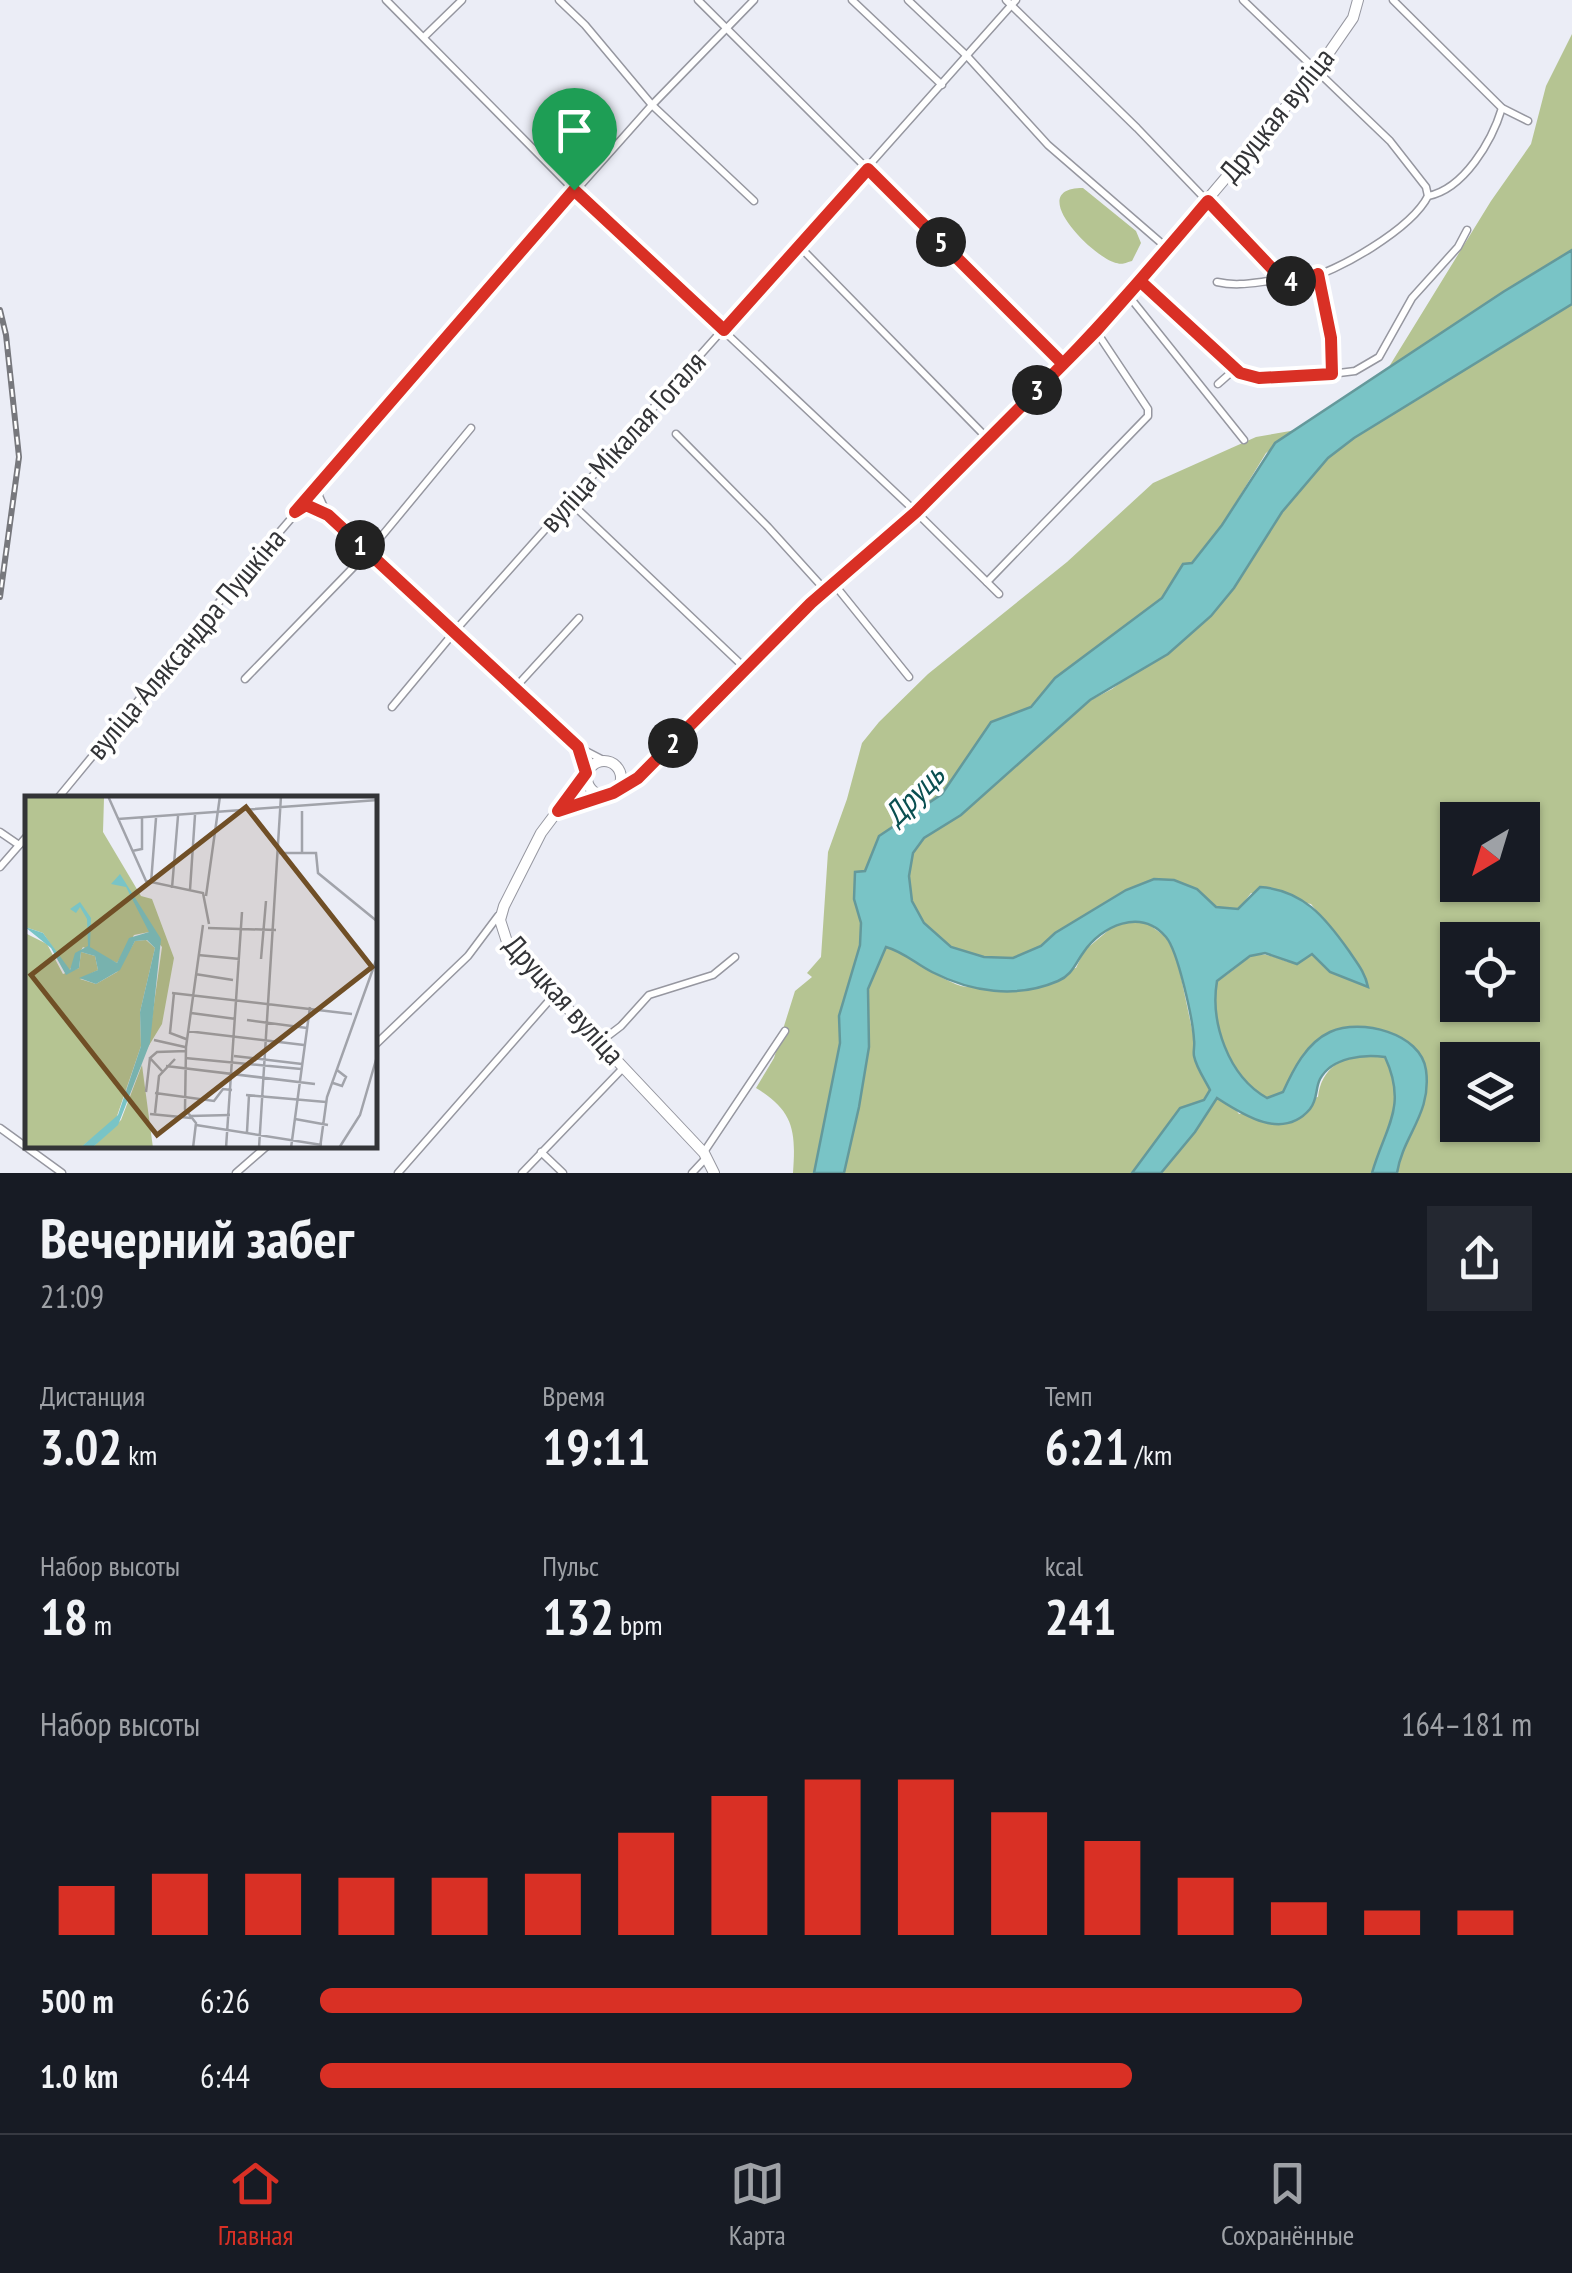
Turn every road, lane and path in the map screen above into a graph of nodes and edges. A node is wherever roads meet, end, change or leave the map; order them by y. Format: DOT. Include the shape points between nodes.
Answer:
graph roads {
  1 [pos="386,0"];
  2 [pos="462,0"];
  3 [pos="558,0"];
  4 [pos="698,0"];
  5 [pos="754,0"];
  6 [pos="852,0"];
  7 [pos="908,0"];
  8 [pos="1243,0"];
  9 [pos="1358,0"];
  10 [pos="1393,0"];
  11 [pos="1011,2"];
  12 [pos="727,29"];
  13 [pos="424,37"];
  14 [pos="968,56"];
  15 [pos="1317,70"];
  16 [pos="942,86"];
  17 [pos="652,106"];
  18 [pos="1502,108"];
  19 [pos="1528,122"];
  20 [pos="868,169"];
  21 [pos="574,190"];
  22 [pos="1428,196"];
  23 [pos="754,201"];
  24 [pos="1208,201"];
  25 [pos="1466,230"];
  26 [pos="798,245"];
  27 [pos="1168,248"];
  28 [pos="1318,274"];
  29 [pos="1282,279"];
  30 [pos="1140,281"];
  31 [pos="1217,282"];
  32 [pos="1128,295"];
  33 [pos="724,330"];
  34 [pos="1096,331"];
  35 [pos="1063,364"];
  36 [pos="1235,369"];
  37 [pos="1332,374"];
  38 [pos="1218,384"];
  39 [pos="472,428"];
  40 [pos="676,434"];
  41 [pos="989,440"];
  42 [pos="1244,440"];
  43 [pos="320,485"];
  44 [pos="570,502"];
  45 [pos="295,512"];
  46 [pos="916,512"];
  47 [pos="328,515"];
  48 [pos="368,552"];
  49 [pos="987,582"];
  50 [pos="829,588"];
  51 [pos="998,594"];
  52 [pos="579,618"];
  53 [pos="454,632"];
  54 [pos="746,669"];
  55 [pos="909,676"];
  56 [pos="246,678"];
  57 [pos="514,689"];
  58 [pos="392,707"];
  59 [pos="578,747"];
  60 [pos="605,761"];
  61 [pos="617,768"];
  62 [pos="586,773"];
  63 [pos="638,778"];
  64 [pos="613,793"];
  65 [pos="60,796"];
  66 [pos="558,811"];
  67 [pos="0,832"];
  68 [pos="25,837"];
  69 [pos="18,845"];
  70 [pos="0,867"];
  71 [pos="504,906"];
  72 [pos="735,957"];
  73 [pos="554,994"];
  74 [pos="785,1031"];
  75 [pos="378,1042"];
  76 [pos="600,1042"];
  77 [pos="624,1068"];
  78 [pos="0,1128"];
  79 [pos="25,1146"];
  80 [pos="28,1148"];
  81 [pos="264,1148"];
  82 [pos="542,1152"];
  83 [pos="705,1155"];
  84 [pos="62,1173"];
  85 [pos="236,1173"];
  86 [pos="398,1173"];
  87 [pos="522,1173"];
  88 [pos="563,1173"];
  89 [pos="692,1173"];
  90 [pos="714,1173"];
  1 -- 13 [label="street"];
  2 -- 13 [label="street"];
  3 -- 17 [label="street"];
  4 -- 12 [label="street"];
  5 -- 12 [label="street, вуліца Аляксандра Пушкіна"];
  6 -- 16 [label="street"];
  7 -- 14 [label="street"];
  8 -- 15 [label="street"];
  9 -- 15 [label="main road, Друцкая вуліца"];
  10 -- 18 [label="street"];
  11 -- 14 [label="street, вуліца Мікалая Гогаля"];
  11 -- 24 [label="street"];
  12 -- 17 [label="street, вуліца Аляксандра Пушкіна"];
  12 -- 20 [label="street"];
  13 -- 21 [label="street"];
  14 -- 16 [label="street, вуліца Мікалая Гогаля"];
  14 -- 27 [label="street" via="1048,146"];
  15 -- 22 [label="street" via="1390,141"];
  15 -- 24 [label="main road, Друцкая вуліца"];
  16 -- 20 [label="street, вуліца Мікалая Гогаля"];
  17 -- 21 [label="street, вуліца Аляксандра Пушкіна"];
  17 -- 23 [label="street"];
  18 -- 19 [label="street"];
  18 -- 22 [label="street" via="1464,173 1446,191"];
  20 -- 26 [label="street, вуліца Мікалая Гогаля"];
  20 -- 35 [label="street"];
  21 -- 33 [label="street"];
  21 -- 43 [label="street, вуліца Аляксандра Пушкіна"];
  22 -- 28 [label="street" via="1421,210 1380,241"];
  24 -- 27 [label="main road, Друцкая вуліца"];
  24 -- 29 [label="street"];
  25 -- 37 [label="street" via="1412,298 1379,356 1355,371"];
  26 -- 33 [label="street, вуліца Мікалая Гогаля"];
  26 -- 41 [label="street"];
  27 -- 30 [label="main road, Друцкая вуліца"];
  28 -- 29 [label="street"];
  28 -- 37 [label="street"];
  29 -- 31 [label="street"];
  30 -- 32 [label="main road, Друцкая вуліца"];
  30 -- 36 [label="street"];
  32 -- 34 [label="main road, Друцкая вуліца"];
  32 -- 42 [label="street"];
  33 -- 44 [label="street, вуліца Мікалая Гогаля"];
  33 -- 46 [label="street"];
  34 -- 35 [label="main road, Друцкая вуліца"];
  34 -- 49 [label="street" via="1148,408 1146,420"];
  35 -- 41 [label="main road, Друцкая вуліца"];
  36 -- 37 [label="street" via="1259,378"];
  36 -- 38 [label="street"];
  39 -- 48 [label="street"];
  40 -- 50 [label="street"];
  41 -- 46 [label="main road, Друцкая вуліца"];
  43 -- 45 [label="street, вуліца Аляксандра Пушкіна"];
  43 -- 47 [label="street"];
  44 -- 53 [label="street, вуліца Мікалая Гогаля"];
  44 -- 54 [label="street"];
  45 -- 47 [label="street" via="306,505"];
  45 -- 65 [label="street, вуліца Аляксандра Пушкіна"];
  46 -- 49 [label="street"];
  46 -- 50 [label="main road, Друцкая вуліца"];
  47 -- 48 [label="street"];
  48 -- 53 [label="street"];
  48 -- 56 [label="street"];
  49 -- 51 [label="street"];
  50 -- 54 [label="main road, Друцкая вуліца"];
  50 -- 55 [label="street"];
  52 -- 57 [label="street"];
  53 -- 57 [label="street"];
  53 -- 58 [label="street, вуліца Мікалая Гогаля"];
  54 -- 63 [label="main road, Друцкая вуліца"];
  57 -- 59 [label="street"];
  59 -- 60 [label="street"];
  59 -- 62 [label="street"];
  60 -- 61 [label="main road"];
  60 -- 62 [label="main road, Друцкая вуліца"];
  61 -- 63 [label="main road"];
  61 -- 64 [label="main road" via="622,778"];
  62 -- 64 [label="main road" via="594,790"];
  62 -- 66 [label="main road, Друцкая вуліца"];
  63 -- 64 [label="main road, Друцкая вуліца"];
  64 -- 66 [label="main road, Друцкая вуліца"];
  66 -- 71 [label="main road, Друцкая вуліца"];
  67 -- 69 [label="street"];
  68 -- 69 [label="street"];
  69 -- 70 [label="street"];
  71 -- 73 [label="main road, Друцкая вуліца" via="500,920 508,945"];
  71 -- 75 [label="street" via="468,956"];
  72 -- 76 [label="street" via="713,975 649,994"];
  73 -- 76 [label="main road, Друцкая вуліца"];
  73 -- 86 [label="street"];
  74 -- 83 [label="street"];
  76 -- 77 [label="main road, Друцкая вуліца"];
  77 -- 82 [label="street"];
  77 -- 83 [label="main road, Друцкая вуліца"];
  78 -- 79 [label="street"];
  80 -- 84 [label="street"];
  81 -- 85 [label="street"];
  82 -- 87 [label="street"];
  82 -- 88 [label="street"];
  83 -- 89 [label="street"];
  83 -- 90 [label="main road, Друцкая вуліца"];
}
